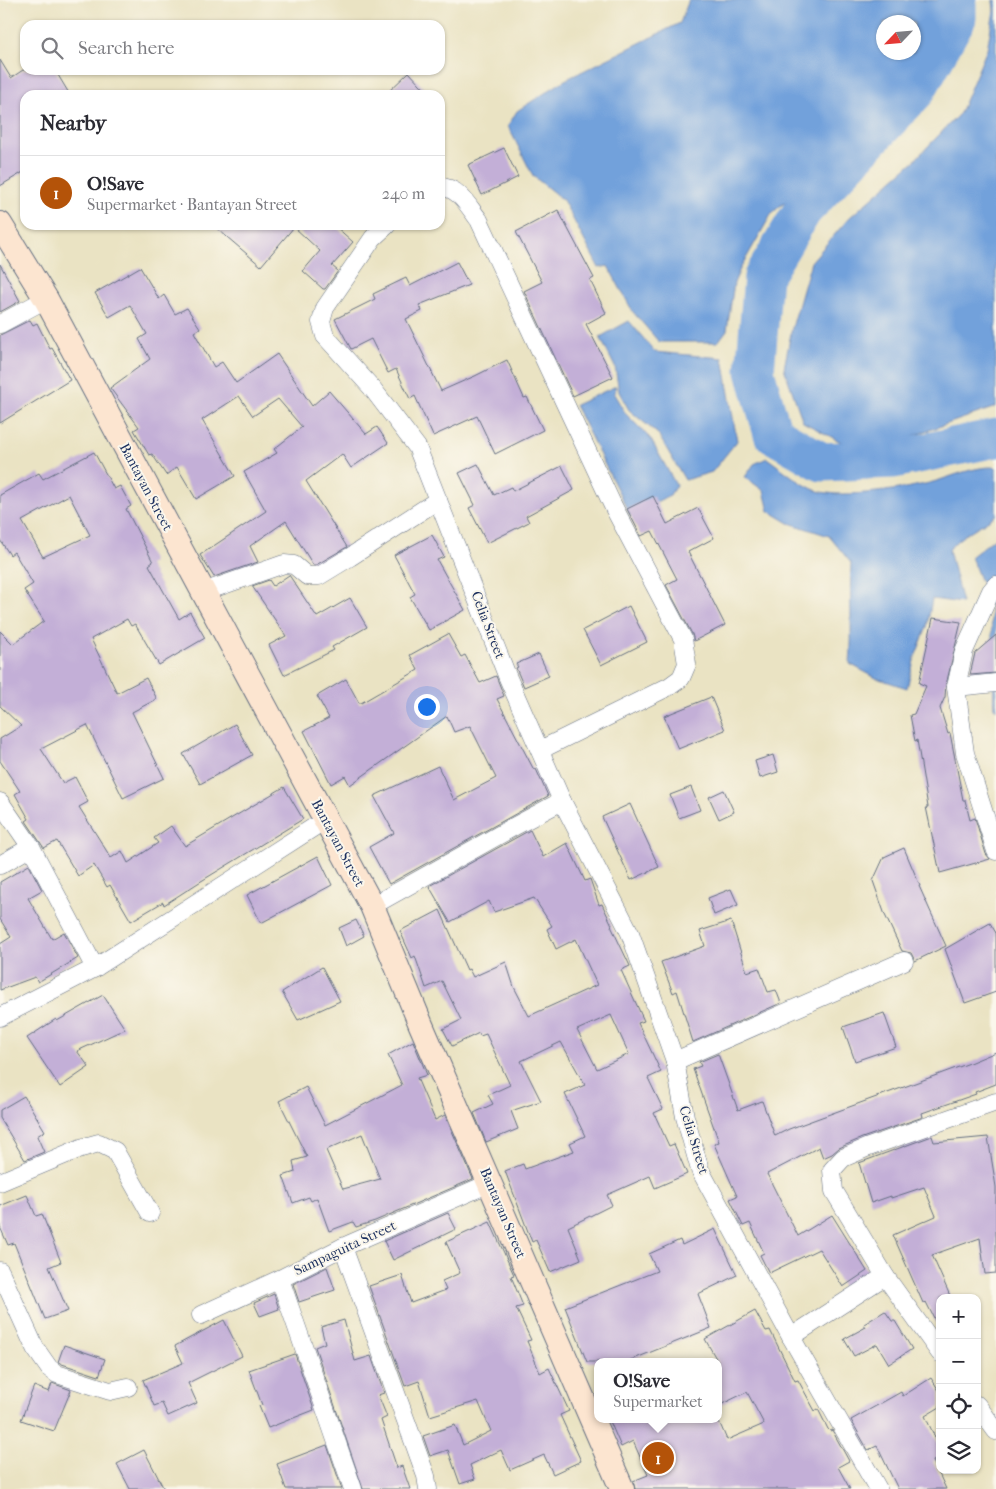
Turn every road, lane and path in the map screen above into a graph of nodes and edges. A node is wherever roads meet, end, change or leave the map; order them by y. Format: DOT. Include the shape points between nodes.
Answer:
graph roads {
  1 [pos="445,187"];
  2 [pos="0,224"];
  3 [pos="382,230"];
  4 [pos="46,299"];
  5 [pos="0,324"];
  6 [pos="438,500"];
  7 [pos="996,585"];
  8 [pos="203,592"];
  9 [pos="996,683"];
  10 [pos="956,687"];
  11 [pos="540,750"];
  12 [pos="562,801"];
  13 [pos="0,802"];
  14 [pos="325,820"];
  15 [pos="31,847"];
  16 [pos="996,851"];
  17 [pos="0,865"];
  18 [pos="372,906"];
  19 [pos="904,961"];
  20 [pos="95,968"];
  21 [pos="0,1017"];
  22 [pos="675,1061"];
  23 [pos="996,1102"];
  24 [pos="0,1182"];
  25 [pos="490,1183"];
  26 [pos="150,1213"];
  27 [pos="343,1247"];
  28 [pos="0,1271"];
  29 [pos="885,1276"];
  30 [pos="280,1279"];
  31 [pos="201,1315"];
  32 [pos="791,1337"];
  33 [pos="936,1347"];
  34 [pos="128,1387"];
  35 [pos="981,1410"];
  36 [pos="996,1431"];
  37 [pos="353,1489"];
  38 [pos="428,1489"];
  39 [pos="622,1489"];
  40 [pos="878,1489"];
  1 -- 11 [label="street" via="456,192 479,220 613,506 683,639 687,664 681,678"];
  2 -- 4 [label="main road, Bantayan Street"];
  3 -- 6 [label="street, Celia Street" via="325,308 322,322 325,336 372,388 417,447"];
  4 -- 5 [label="street"];
  4 -- 8 [label="main road, Bantayan Street"];
  6 -- 8 [label="street" via="319,576 307,576 294,565 284,564"];
  6 -- 11 [label="street, Celia Street"];
  7 -- 10 [label="street" via="964,652"];
  8 -- 14 [label="main road, Bantayan Street"];
  9 -- 10 [label="street"];
  10 -- 16 [label="street" via="965,753"];
  11 -- 12 [label="street, Celia Street"];
  12 -- 18 [label="street"];
  12 -- 22 [label="street, Celia Street" via="630,933"];
  13 -- 15 [label="street"];
  14 -- 18 [label="main road, Bantayan Street"];
  14 -- 20 [label="street"];
  15 -- 17 [label="street"];
  15 -- 20 [label="street"];
  18 -- 25 [label="main road, Bantayan Street"];
  19 -- 22 [label="street"];
  20 -- 21 [label="street"];
  22 -- 32 [label="street, Celia Street" via="685,1117 700,1170"];
  23 -- 29 [label="street" via="866,1148 842,1158 832,1170 834,1191"];
  24 -- 26 [label="street" via="99,1142 115,1151"];
  25 -- 27 [label="street, Sampaguita Street"];
  25 -- 39 [label="main road, Bantayan Street"];
  27 -- 30 [label="street, Sampaguita Street"];
  27 -- 38 [label="street"];
  28 -- 34 [label="street" via="36,1348 49,1368 57,1374 110,1390"];
  29 -- 32 [label="street"];
  29 -- 33 [label="street"];
  30 -- 31 [label="street, Sampaguita Street"];
  30 -- 37 [label="street"];
  32 -- 40 [label="street, Celia Street"];
  35 -- 36 [label="street"];
}
